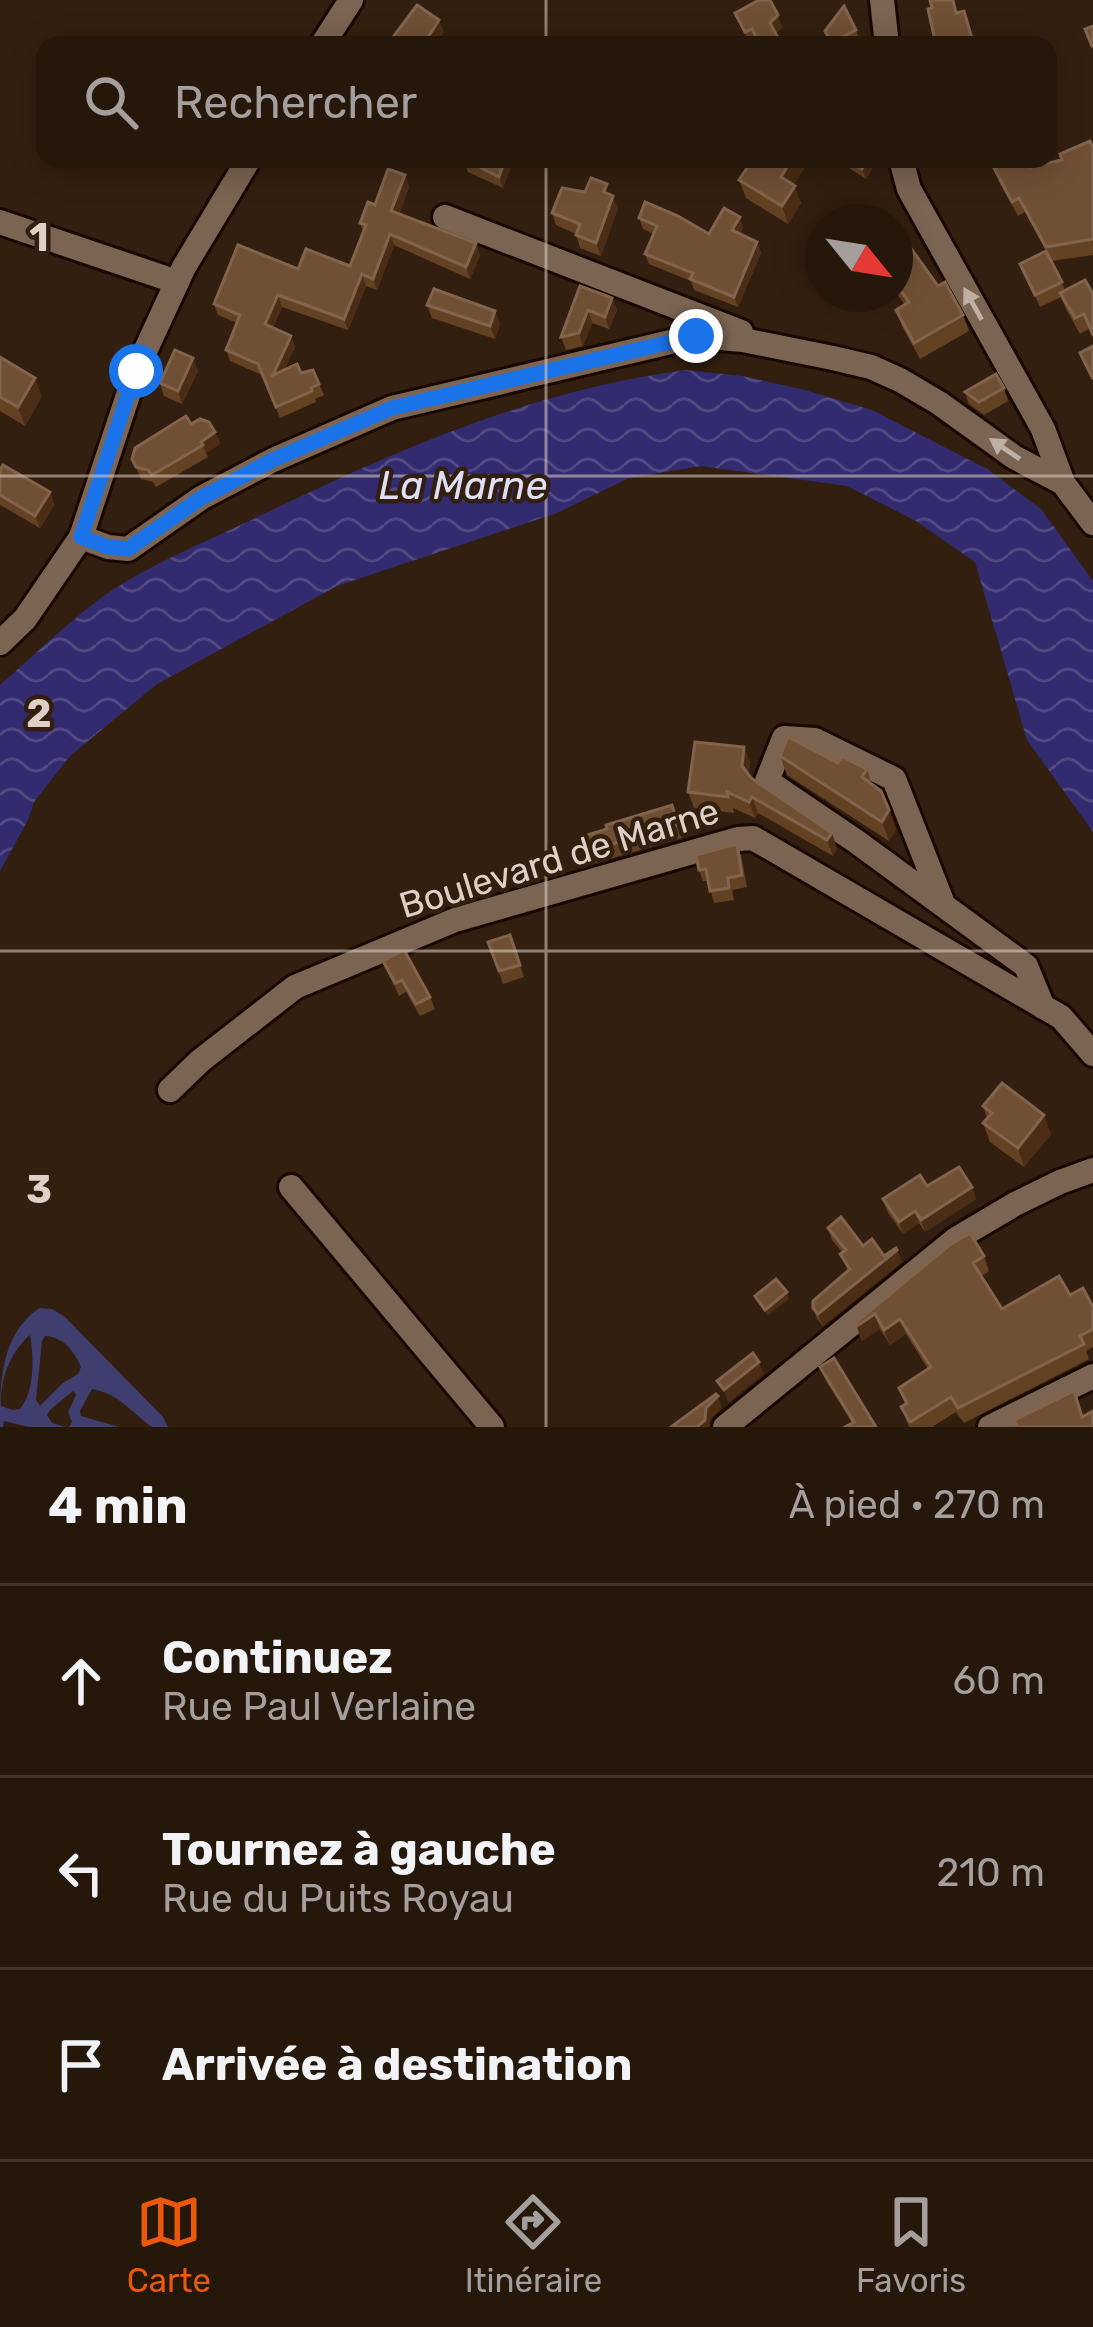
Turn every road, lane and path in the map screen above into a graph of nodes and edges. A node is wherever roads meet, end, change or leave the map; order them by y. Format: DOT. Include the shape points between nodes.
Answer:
graph roads {
  1 [pos="352,0"];
  2 [pos="882,0"];
  3 [pos="328,36"];
  4 [pos="886,36"];
  5 [pos="244,168"];
  6 [pos="903,168"];
  7 [pos="445,218"];
  8 [pos="0,222"];
  9 [pos="177,282"];
  10 [pos="783,348"];
  11 [pos="1063,483"];
  12 [pos="1093,523"];
  13 [pos="81,537"];
  14 [pos="0,643"];
  15 [pos="943,904"];
  16 [pos="1043,1007"];
  17 [pos="1093,1054"];
  18 [pos="170,1090"];
  19 [pos="1093,1170"];
  20 [pos="291,1186"];
  21 [pos="1093,1376"];
  22 [pos="492,1427"];
  23 [pos="725,1427"];
  24 [pos="990,1427"];
  1 -- 3 [label="street"];
  2 -- 4 [label="street"];
  5 -- 9 [label="street"];
  11 -- 6 [label="street, one-way" via="1043,429"];
  7 -- 10 [label="street"];
  8 -- 9 [label="street"];
  9 -- 13 [label="street" via="136,371"];
  11 -- 10 [label="street, one-way" via="900,380"];
  10 -- 13 [label="street" via="696,336 392,408 201,498 128,549"];
  11 -- 12 [label="street"];
  13 -- 14 [label="street"];
  15 -- 15 [label="street" via="767,782 784,738 814,740 894,779"];
  15 -- 16 [label="street" via="1026,966"];
  16 -- 17 [label="street, Boulevard de Marne"];
  16 -- 18 [label="street, Boulevard de Marne" via="753,838 738,838 454,920 295,987"];
  19 -- 23 [label="street" via="956,1239"];
  20 -- 22 [label="street"];
  21 -- 24 [label="street"];
}
